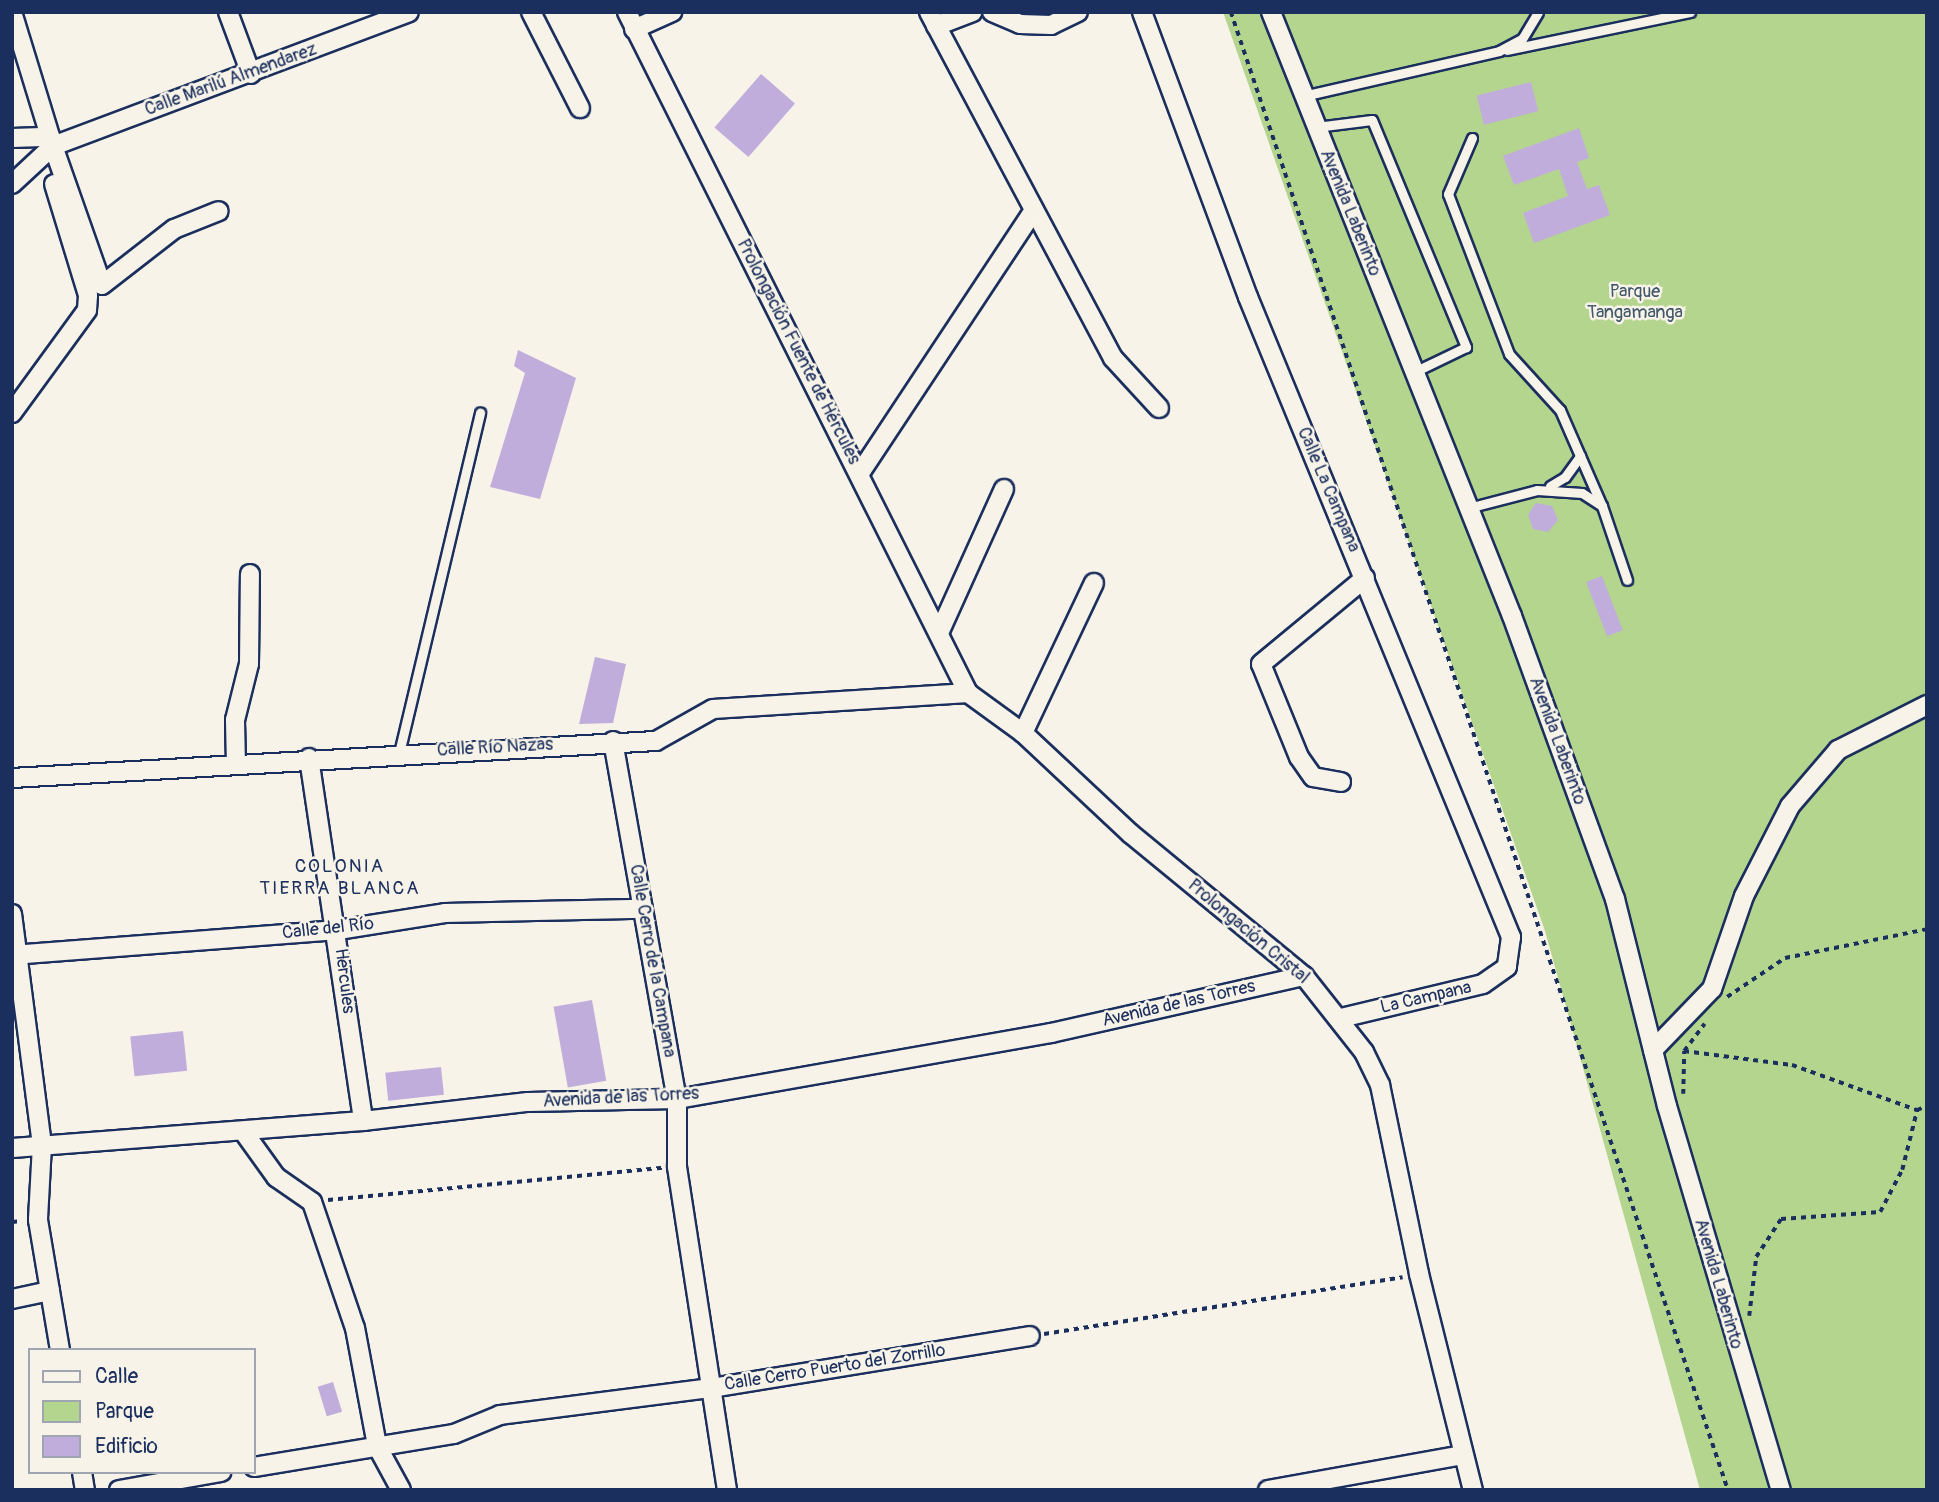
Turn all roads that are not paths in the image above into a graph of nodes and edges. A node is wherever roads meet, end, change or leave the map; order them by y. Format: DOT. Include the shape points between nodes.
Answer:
graph roads {
  1 [pos="12,12"];
  2 [pos="228,12"];
  3 [pos="409,12"];
  4 [pos="531,12"];
  5 [pos="672,12"];
  6 [pos="972,12"];
  7 [pos="992,12"];
  8 [pos="1079,12"];
  9 [pos="1142,12"];
  10 [pos="1271,12"];
  11 [pos="1538,12"];
  12 [pos="1690,12"];
  13 [pos="933,19"];
  14 [pos="631,20"];
  15 [pos="1499,51"];
  16 [pos="251,74"];
  17 [pos="1303,96"];
  18 [pos="580,108"];
  19 [pos="1316,127"];
  20 [pos="12,138"];
  21 [pos="1472,138"];
  22 [pos="49,145"];
  23 [pos="12,184"];
  24 [pos="219,211"];
  25 [pos="1033,212"];
  26 [pos="1414,372"];
  27 [pos="1159,408"];
  28 [pos="480,412"];
  29 [pos="12,413"];
  30 [pos="1580,456"];
  31 [pos="860,473"];
  32 [pos="1004,489"];
  33 [pos="1537,490"];
  34 [pos="1602,506"];
  35 [pos="1468,508"];
  36 [pos="250,574"];
  37 [pos="1365,578"];
  38 [pos="1627,580"];
  39 [pos="1094,583"];
  40 [pos="939,634"];
  41 [pos="968,693"];
  42 [pos="1927,705"];
  43 [pos="1023,733"];
  44 [pos="614,741"];
  45 [pos="399,753"];
  46 [pos="309,758"];
  47 [pos="236,765"];
  48 [pos="12,778"];
  49 [pos="1341,782"];
  50 [pos="643,909"];
  51 [pos="12,914"];
  52 [pos="338,930"];
  53 [pos="15,955"];
  54 [pos="1507,967"];
  55 [pos="1304,976"];
  56 [pos="1341,1018"];
  57 [pos="1653,1050"];
  58 [pos="677,1099"];
  59 [pos="363,1121"];
  60 [pos="243,1131"];
  61 [pos="42,1145"];
  62 [pos="12,1148"];
  63 [pos="50,1291"];
  64 [pos="12,1299"];
  65 [pos="1030,1336"];
  66 [pos="60,1348"];
  67 [pos="712,1388"];
  68 [pos="377,1446"];
  69 [pos="1463,1455"];
  70 [pos="256,1467"];
  71 [pos="210,1474"];
  72 [pos="119,1490"];
  73 [pos="401,1490"];
  74 [pos="727,1490"];
  75 [pos="1268,1490"];
  76 [pos="1473,1490"];
  77 [pos="1781,1490"];
  1 -- 22 [label="street"];
  2 -- 16 [label="street"];
  3 -- 16 [label="street, Calle Marilú Almendarez"];
  4 -- 18 [label="street"];
  5 -- 14 [label="street"];
  6 -- 13 [label="street"];
  7 -- 8 [label="street" via="1020,24 1051,24"];
  9 -- 37 [label="street, Calle La Campana" via="1248,297"];
  10 -- 17 [label="street, Avenida Laberinto"];
  11 -- 15 [label="lane" via="1522,38"];
  12 -- 15 [label="lane"];
  13 -- 25 [label="street"];
  14 -- 31 [label="street, Prolongación Fuente de Hércules"];
  15 -- 17 [label="lane"];
  16 -- 22 [label="street, Calle Marilú Almendarez"];
  17 -- 19 [label="street, Avenida Laberinto"];
  19 -- 26 [label="street, Avenida Laberinto"];
  19 -- 26 [label="lane" via="1372,120 1466,347"];
  20 -- 22 [label="street"];
  21 -- 30 [label="lane" via="1448,194 1509,354 1549,394"];
  22 -- 23 [label="street"];
  22 -- 24 [label="street" via="102,285 174,229"];
  22 -- 29 [label="street" via="88,295 87,310"];
  25 -- 27 [label="street" via="1113,359"];
  25 -- 31 [label="street"];
  26 -- 35 [label="street, Avenida Laberinto"];
  28 -- 45 [label="lane"];
  30 -- 33 [label="lane" via="1565,477"];
  30 -- 34 [label="lane"];
  31 -- 40 [label="street, Prolongación Fuente de Hércules"];
  32 -- 40 [label="street"];
  33 -- 34 [label="lane" via="1582,492"];
  33 -- 35 [label="lane"];
  34 -- 38 [label="lane"];
  35 -- 57 [label="street, Avenida Laberinto" via="1615,899"];
  36 -- 47 [label="street" via="249,664 234,720"];
  37 -- 49 [label="street" via="1261,664 1299,757 1313,777"];
  37 -- 54 [label="street, Calle La Campana" via="1511,937"];
  39 -- 43 [label="street"];
  40 -- 41 [label="street, Prolongación Fuente de Hércules"];
  41 -- 43 [label="street, Prolongación Cristal"];
  41 -- 44 [label="street, Calle Río Nazas" via="713,709 656,741"];
  42 -- 57 [label="street" via="1838,750 1790,806 1744,896 1712,989"];
  43 -- 55 [label="street, Prolongación Cristal" via="1131,834"];
  44 -- 45 [label="street, Calle Río Nazas"];
  44 -- 50 [label="street, Calle Cerro de la Campana"];
  45 -- 46 [label="street, Calle Río Nazas"];
  46 -- 47 [label="street, Calle Río Nazas"];
  46 -- 52 [label="street, Hercules"];
  47 -- 48 [label="street, Calle Río Nazas"];
  50 -- 52 [label="street, Calle del Río" via="445,913"];
  50 -- 58 [label="street, Calle Cerro de la Campana"];
  51 -- 53 [label="street"];
  52 -- 53 [label="street, Calle del Río"];
  52 -- 59 [label="street, Hercules"];
  53 -- 61 [label="street"];
  54 -- 56 [label="street, La Campana" via="1483,984"];
  55 -- 56 [label="street, Prolongación Cristal"];
  55 -- 58 [label="street, Avenida de las Torres" via="1051,1033"];
  56 -- 69 [label="street, Prolongación Cristal" via="1380,1085"];
  57 -- 77 [label="street, Avenida Laberinto" via="1742,1370"];
  58 -- 59 [label="street, Avenida de las Torres" via="528,1102"];
  58 -- 67 [label="street, Calle Cerro de la Campana" via="677,1167"];
  59 -- 60 [label="street, Avenida de las Torres"];
  60 -- 61 [label="street, Avenida de las Torres"];
  60 -- 68 [label="street" via="276,1177 312,1202 355,1328"];
  61 -- 62 [label="street, Avenida de las Torres"];
  61 -- 63 [label="street" via="38,1220"];
  63 -- 64 [label="street"];
  63 -- 66 [label="street"];
  65 -- 67 [label="street, Calle Cerro Puerto del Zorrillo"];
  67 -- 68 [label="street, Calle Cerro Puerto del Zorrillo" via="500,1415 454,1434"];
  67 -- 74 [label="street"];
  68 -- 70 [label="street, Calle Cerro Puerto del Zorrillo"];
  68 -- 73 [label="street"];
  69 -- 75 [label="street"];
  69 -- 76 [label="street, Prolongación Cristal"];
  71 -- 72 [label="street"];
}
